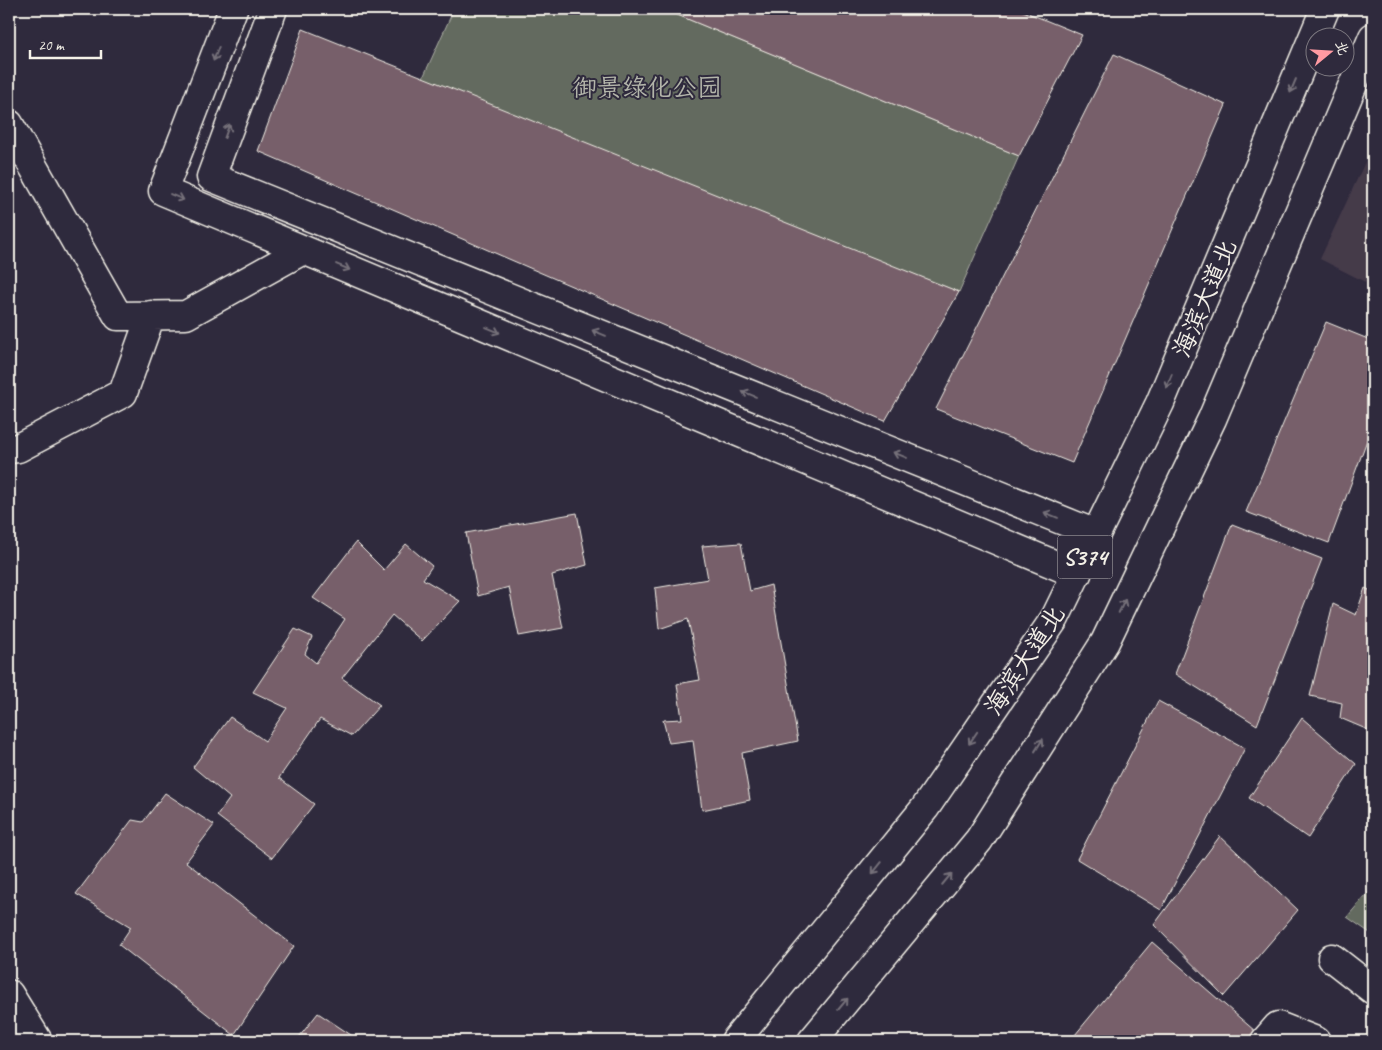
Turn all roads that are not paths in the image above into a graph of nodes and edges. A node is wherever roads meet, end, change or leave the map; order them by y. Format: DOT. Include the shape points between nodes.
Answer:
graph roads {
  1 [pos="233,9"];
  2 [pos="272,9"];
  3 [pos="1325,9"];
  4 [pos="1373,38"];
  5 [pos="9,124"];
  6 [pos="303,250"];
  7 [pos="151,315"];
  8 [pos="9,449"];
  9 [pos="1096,534"];
  10 [pos="1076,574"];
  11 [pos="1332,958"];
  12 [pos="1373,990"];
  13 [pos="9,994"];
  14 [pos="38,1041"];
  15 [pos="735,1041"];
  16 [pos="812,1041"];
  17 [pos="1265,1041"];
  18 [pos="1316,1041"];
  1 -- 6 [label="street, one-way" via="163,191"];
  9 -- 2 [label="street, one-way" via="210,177"];
  3 -- 9 [label="street, 海滨大道北 / S374, one-way" via="1160,403"];
  16 -- 4 [label="street, S374, one-way" via="979,840 1105,642 1212,419"];
  5 -- 7 [label="street" via="118,316"];
  6 -- 7 [label="street" via="186,315"];
  6 -- 10 [label="street, one-way"];
  7 -- 8 [label="street" via="123,393 18,448"];
  9 -- 10 [label="street, 海滨大道北 / S374"];
  10 -- 15 [label="street, 海滨大道北 / S374, one-way" via="1054,618 925,808"];
  11 -- 12 [label="street"];
  13 -- 14 [label="street"];
  17 -- 18 [label="street" via="1278,1026"];
}
